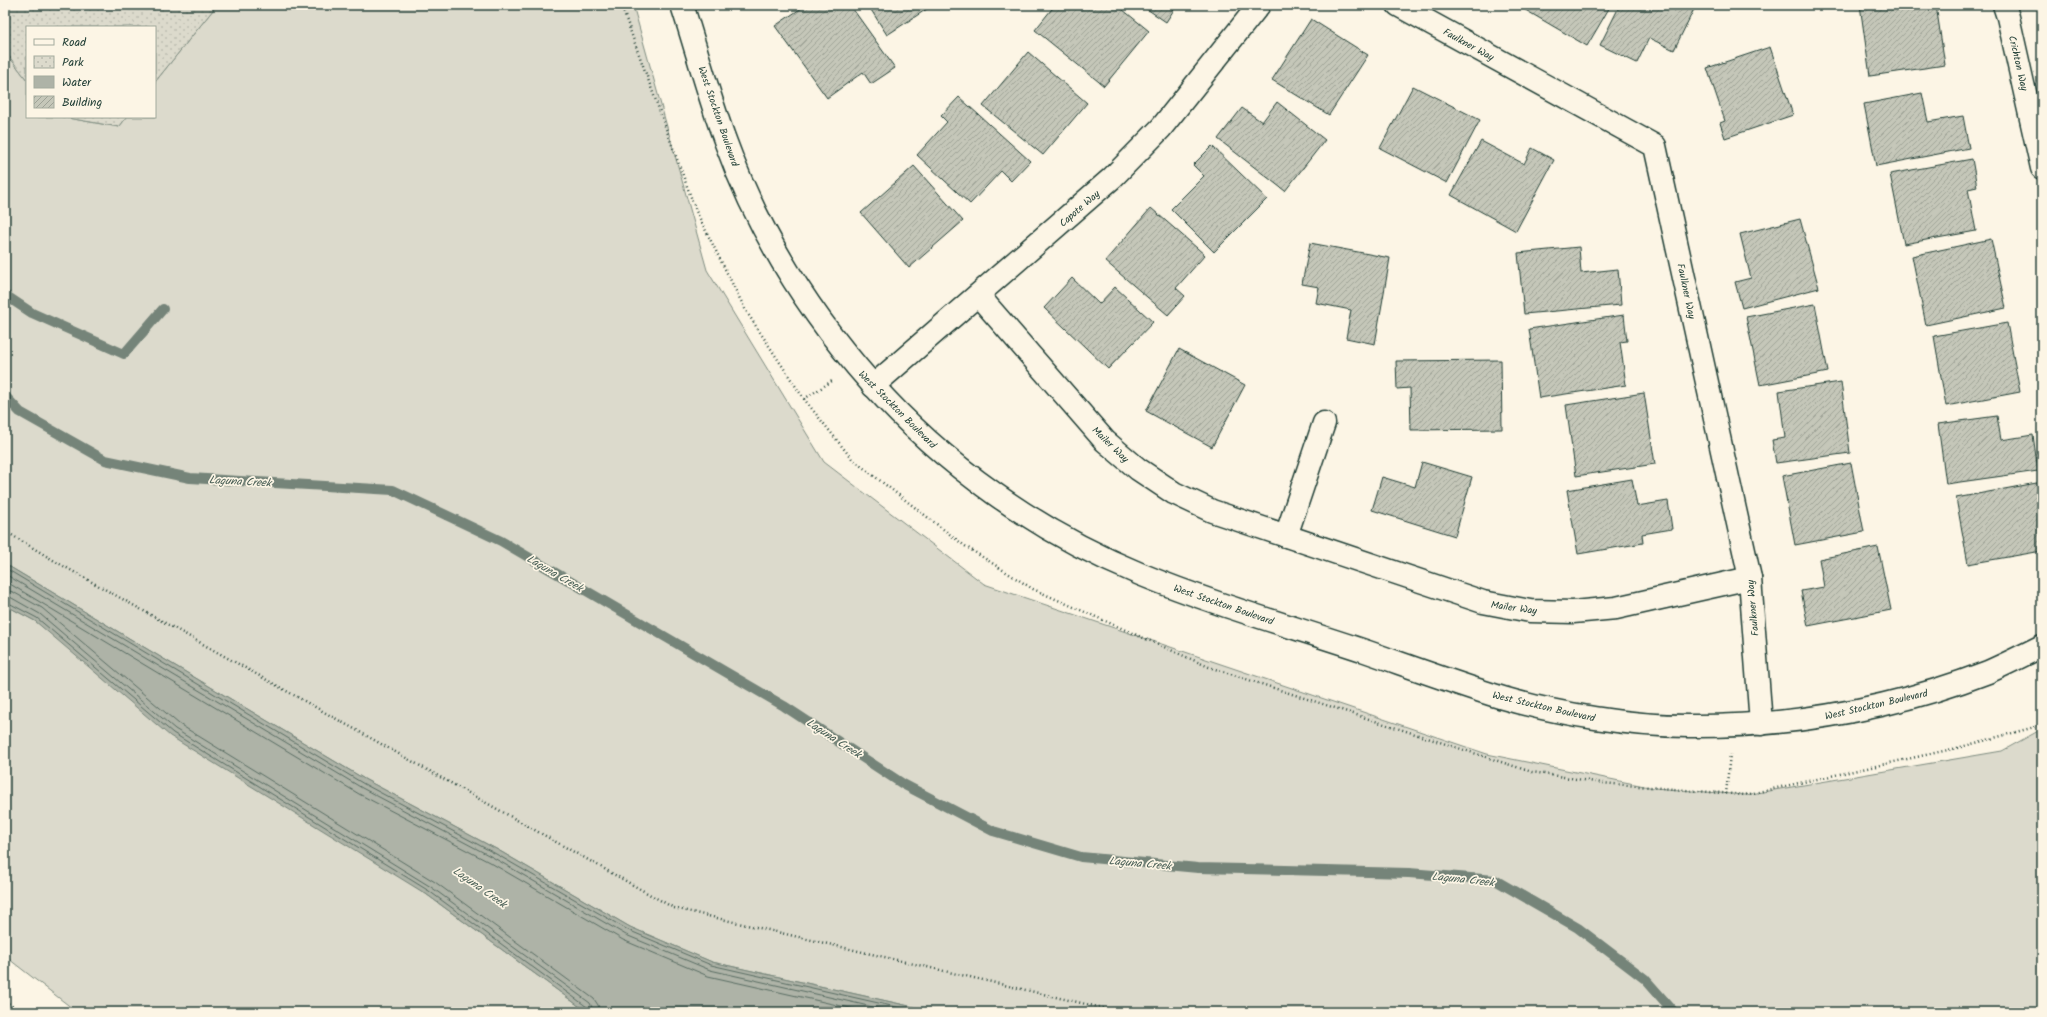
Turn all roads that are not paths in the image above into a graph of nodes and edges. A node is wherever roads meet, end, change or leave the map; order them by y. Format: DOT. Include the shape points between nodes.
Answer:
graph roads {
  1 [pos="682,5"];
  2 [pos="1259,5"];
  3 [pos="1398,5"];
  4 [pos="2004,5"];
  5 [pos="2042,168"];
  6 [pos="978,295"];
  7 [pos="873,386"];
  8 [pos="1324,423"];
  9 [pos="1286,536"];
  10 [pos="1750,578"];
  11 [pos="2042,646"];
  12 [pos="1761,724"];
  1 -- 7 [label="street, West Stockton Boulevard" via="726,144 757,215 795,283 840,347"];
  2 -- 6 [label="street, Capote Way" via="1161,128 1112,178"];
  3 -- 10 [label="street, Faulkner Way" via="1655,146"];
  4 -- 5 [label="street, Crichton Way"];
  6 -- 7 [label="street, Capote Way"];
  6 -- 9 [label="street, Mailer Way" via="1105,441 1138,469 1174,493 1212,511"];
  7 -- 12 [label="street, West Stockton Boulevard" via="929,442 1001,498 1068,539 1138,573 1505,698 1594,718 1684,726"];
  8 -- 9 [label="street"];
  9 -- 10 [label="street, Mailer Way" via="1483,602 1530,611 1573,612 1616,608"];
  10 -- 12 [label="street, Faulkner Way"];
  11 -- 12 [label="street, West Stockton Boulevard" via="1990,671 1916,696 1840,714"];
}
